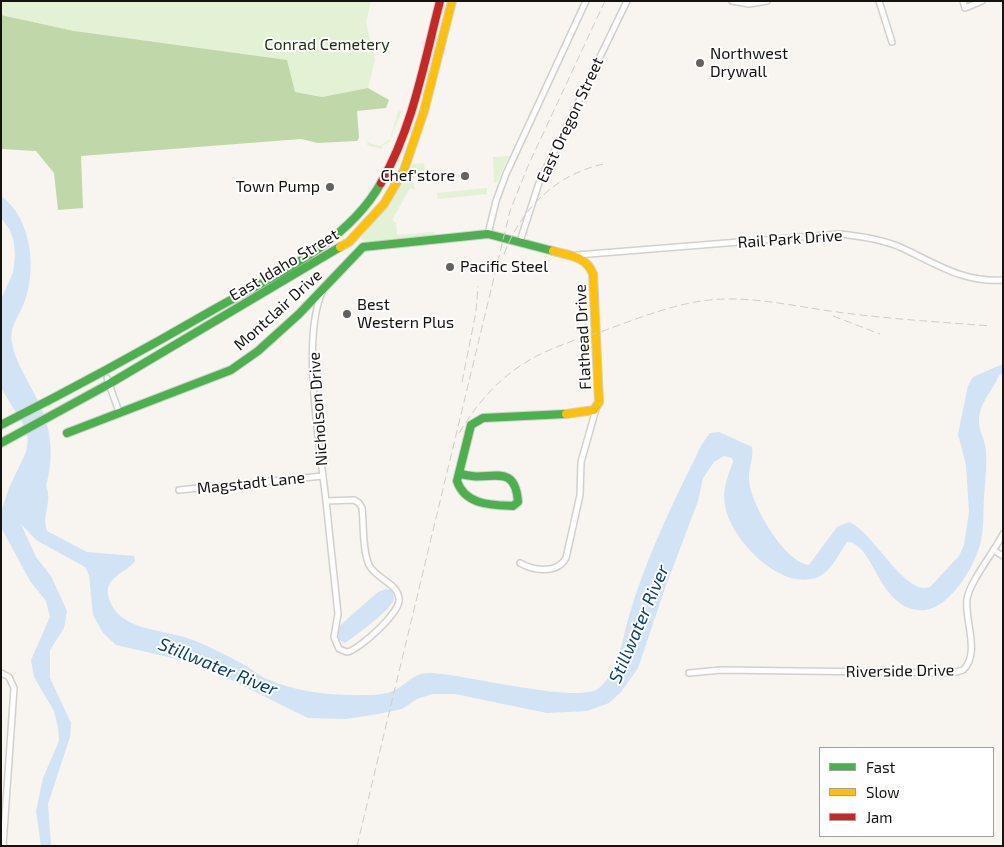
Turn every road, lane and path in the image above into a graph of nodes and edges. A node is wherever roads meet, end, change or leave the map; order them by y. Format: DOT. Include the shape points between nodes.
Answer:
graph roads {
  1 [pos="440,1"];
  2 [pos="452,1"];
  3 [pos="586,1"];
  4 [pos="628,1"];
  5 [pos="732,1"];
  6 [pos="767,1"];
  7 [pos="879,1"];
  8 [pos="963,1"];
  9 [pos="982,1"];
  10 [pos="892,42"];
  11 [pos="488,234"];
  12 [pos="520,241"];
  13 [pos="349,242"];
  14 [pos="363,247"];
  15 [pos="569,255"];
  16 [pos="1003,280"];
  17 [pos="325,288"];
  18 [pos="204,315"];
  19 [pos="140,366"];
  20 [pos="107,378"];
  21 [pos="600,402"];
  22 [pos="57,412"];
  23 [pos="119,412"];
  24 [pos="4,423"];
  25 [pos="67,433"];
  26 [pos="5,441"];
  27 [pos="459,473"];
  28 [pos="323,476"];
  29 [pos="179,490"];
  30 [pos="326,501"];
  31 [pos="1003,534"];
  32 [pos="994,551"];
  33 [pos="1003,556"];
  34 [pos="520,564"];
  35 [pos="1,673"];
  36 [pos="689,673"];
  37 [pos="3,846"];
  1 -- 18 [label="main road, East Idaho Street" via="402,141 384,180 368,203 342,232 316,250"];
  2 -- 13 [label="main road, East Idaho Street" via="424,111 404,170 384,204"];
  3 -- 11 [label="street" via="506,174"];
  4 -- 12 [label="street, East Oregon Street" via="539,183"];
  5 -- 6 [label="street" via="749,4"];
  7 -- 10 [label="street"];
  8 -- 9 [label="street" via="965,8"];
  11 -- 12 [label="main road, Flathead Drive"];
  11 -- 14 [label="main road"];
  12 -- 15 [label="main road, Flathead Drive"];
  13 -- 14 [label="street"];
  13 -- 19 [label="main road, East Idaho Street"];
  14 -- 17 [label="main road, Montclair Drive"];
  15 -- 16 [label="street, Rail Park Drive" via="839,234 880,240 956,275"];
  15 -- 21 [label="main road, Flathead Drive" via="589,264 593,274"];
  17 -- 23 [label="main road, Montclair Drive" via="258,351 231,370"];
  17 -- 28 [label="street, Nicholson Drive" via="320,295 312,366"];
  18 -- 19 [label="main road" via="150,353"];
  18 -- 20 [label="main road, East Idaho Street"];
  19 -- 20 [label="main road, East Idaho Street"];
  20 -- 22 [label="main road, East Idaho Street"];
  20 -- 22 [label="main road" via="88,384"];
  20 -- 23 [label="street"];
  20 -- 24 [label="main road, East Idaho Street"];
  21 -- 27 [label="main road, Flathead Drive" via="594,410 584,414 475,420"];
  21 -- 34 [label="street" via="581,462 580,495 566,558 556,568 528,568"];
  22 -- 26 [label="main road, East Idaho Street"];
  23 -- 25 [label="main road, Montclair Drive"];
  27 -- 27 [label="main road" via="458,490 472,501 506,506 518,502 517,485 505,476 468,478"];
  28 -- 29 [label="street, Magstadt Lane"];
  28 -- 30 [label="street, Nicholson Drive"];
  30 -- 30 [label="street, Nicholson Drive" via="338,614 334,639 339,649 349,652 392,616 400,600 394,589 369,564 360,503 354,500"];
  31 -- 32 [label="street, Riverside Drive"];
  32 -- 33 [label="street"];
  32 -- 36 [label="street, Riverside Drive" via="969,591 970,657 966,667 958,672 703,670"];
  35 -- 37 [label="street" via="9,677 14,688"];
}
